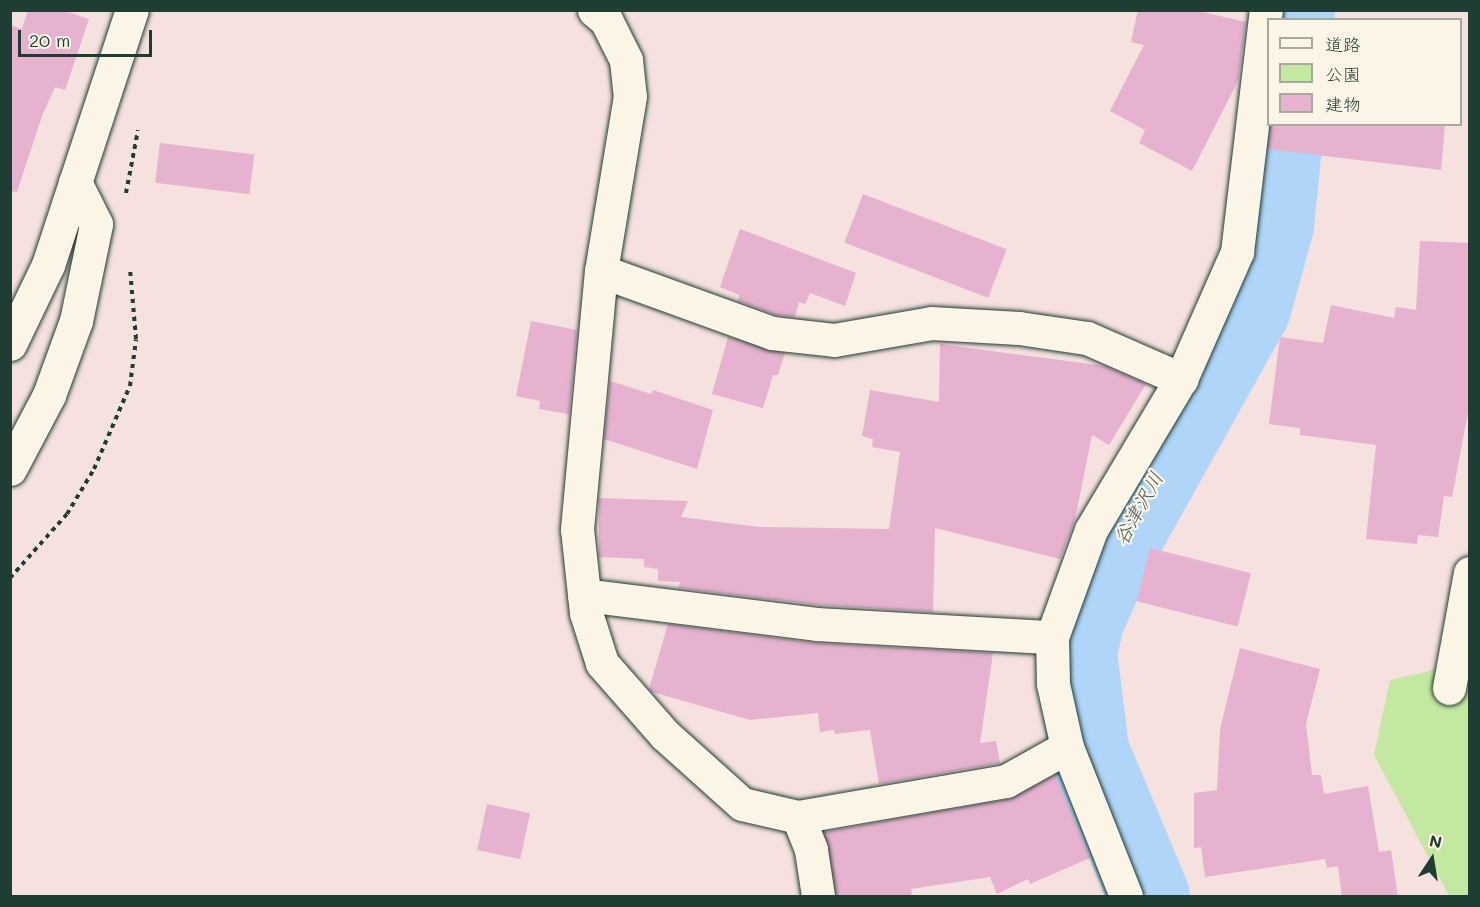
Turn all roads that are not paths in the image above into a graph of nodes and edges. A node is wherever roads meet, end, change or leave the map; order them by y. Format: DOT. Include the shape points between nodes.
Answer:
graph roads {
  1 [pos="132,10"];
  2 [pos="594,10"];
  3 [pos="1266,10"];
  4 [pos="75,182"];
  5 [pos="601,271"];
  6 [pos="10,344"];
  7 [pos="1181,379"];
  8 [pos="10,469"];
  9 [pos="1470,573"];
  10 [pos="584,595"];
  11 [pos="1052,637"];
  12 [pos="1449,688"];
  13 [pos="1067,747"];
  14 [pos="798,817"];
  15 [pos="818,897"];
  16 [pos="1126,897"];
  1 -- 4 [label="street"];
  2 -- 5 [label="street" via="606,20 626,60 630,96"];
  3 -- 7 [label="street" via="1237,252"];
  4 -- 6 [label="street" via="48,265"];
  4 -- 8 [label="street" via="96,224 76,321 49,395"];
  5 -- 7 [label="street" via="772,333 834,340 931,323 1019,328 1087,338"];
  5 -- 10 [label="street" via="577,529"];
  7 -- 11 [label="street" via="1091,530"];
  9 -- 12 [label="street"];
  10 -- 11 [label="street" via="816,624"];
  10 -- 14 [label="street" via="602,663 665,735 742,804"];
  11 -- 13 [label="street" via="1053,684"];
  13 -- 14 [label="street" via="1006,781"];
  13 -- 16 [label="street"];
  14 -- 15 [label="street" via="811,850"];
}
